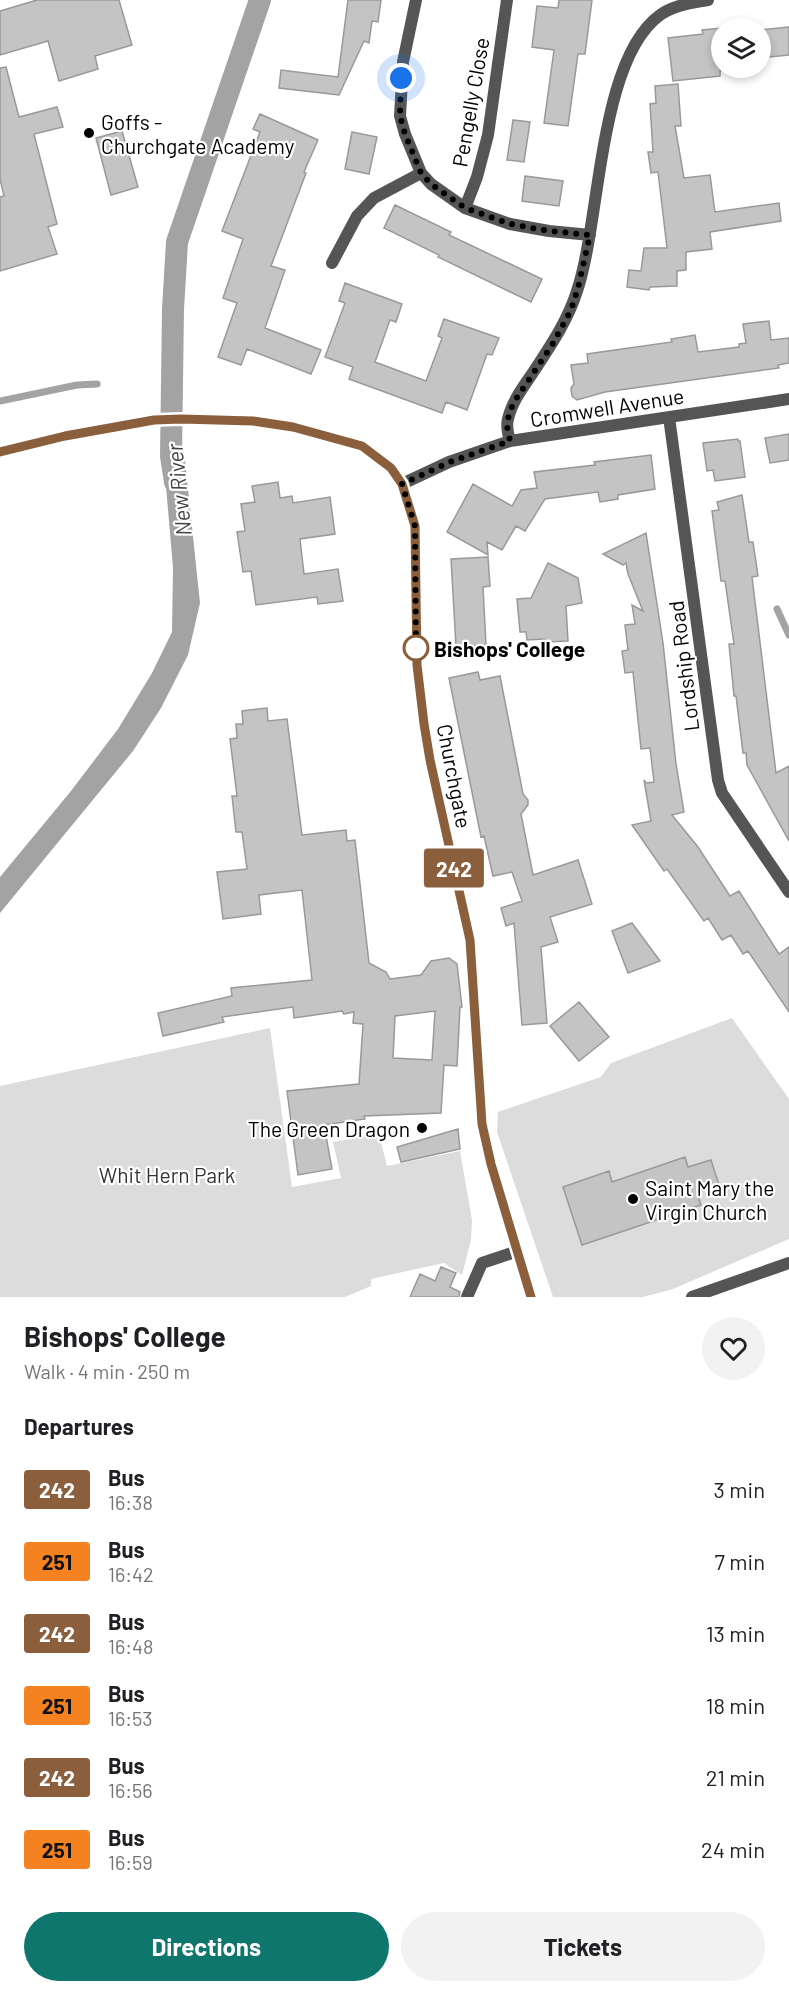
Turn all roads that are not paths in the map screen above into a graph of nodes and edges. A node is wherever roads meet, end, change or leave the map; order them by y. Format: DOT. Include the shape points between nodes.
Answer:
graph roads {
  1 [pos="416,0"];
  2 [pos="507,0"];
  3 [pos="708,0"];
  4 [pos="421,173"];
  5 [pos="465,208"];
  6 [pos="590,235"];
  7 [pos="332,263"];
  8 [pos="789,399"];
  9 [pos="669,417"];
  10 [pos="510,441"];
  11 [pos="0,452"];
  12 [pos="402,484"];
  13 [pos="789,892"];
  14 [pos="518,1251"];
  15 [pos="789,1263"];
  16 [pos="467,1297"];
  17 [pos="531,1297"];
  18 [pos="692,1297"];
  1 -- 4 [label="street, Pengelly Close" via="403,62 400,106 405,134"];
  2 -- 5 [label="street, Pengelly Close" via="488,135"];
  3 -- 6 [label="street" via="679,6 661,15 631,53 606,134"];
  4 -- 5 [label="street, Pengelly Close"];
  4 -- 7 [label="street, Pengelly Close" via="374,198 357,216"];
  5 -- 6 [label="street, Pengelly Close" via="510,224"];
  6 -- 10 [label="street" via="571,310 509,414"];
  8 -- 9 [label="street, Cromwell Avenue"];
  9 -- 10 [label="street, Cromwell Avenue"];
  9 -- 13 [label="street, Lordship Road" via="718,780 722,793"];
  10 -- 12 [label="street, Cromwell Avenue"];
  11 -- 12 [label="street" via="154,420 253,421 293,427 362,446 391,468"];
  12 -- 14 [label="street, Churchgate" via="415,526 417,665 424,724 470,940 482,1124"];
  14 -- 16 [label="street" via="482,1263"];
  14 -- 17 [label="street, Churchgate"];
  15 -- 18 [label="street"];
}
